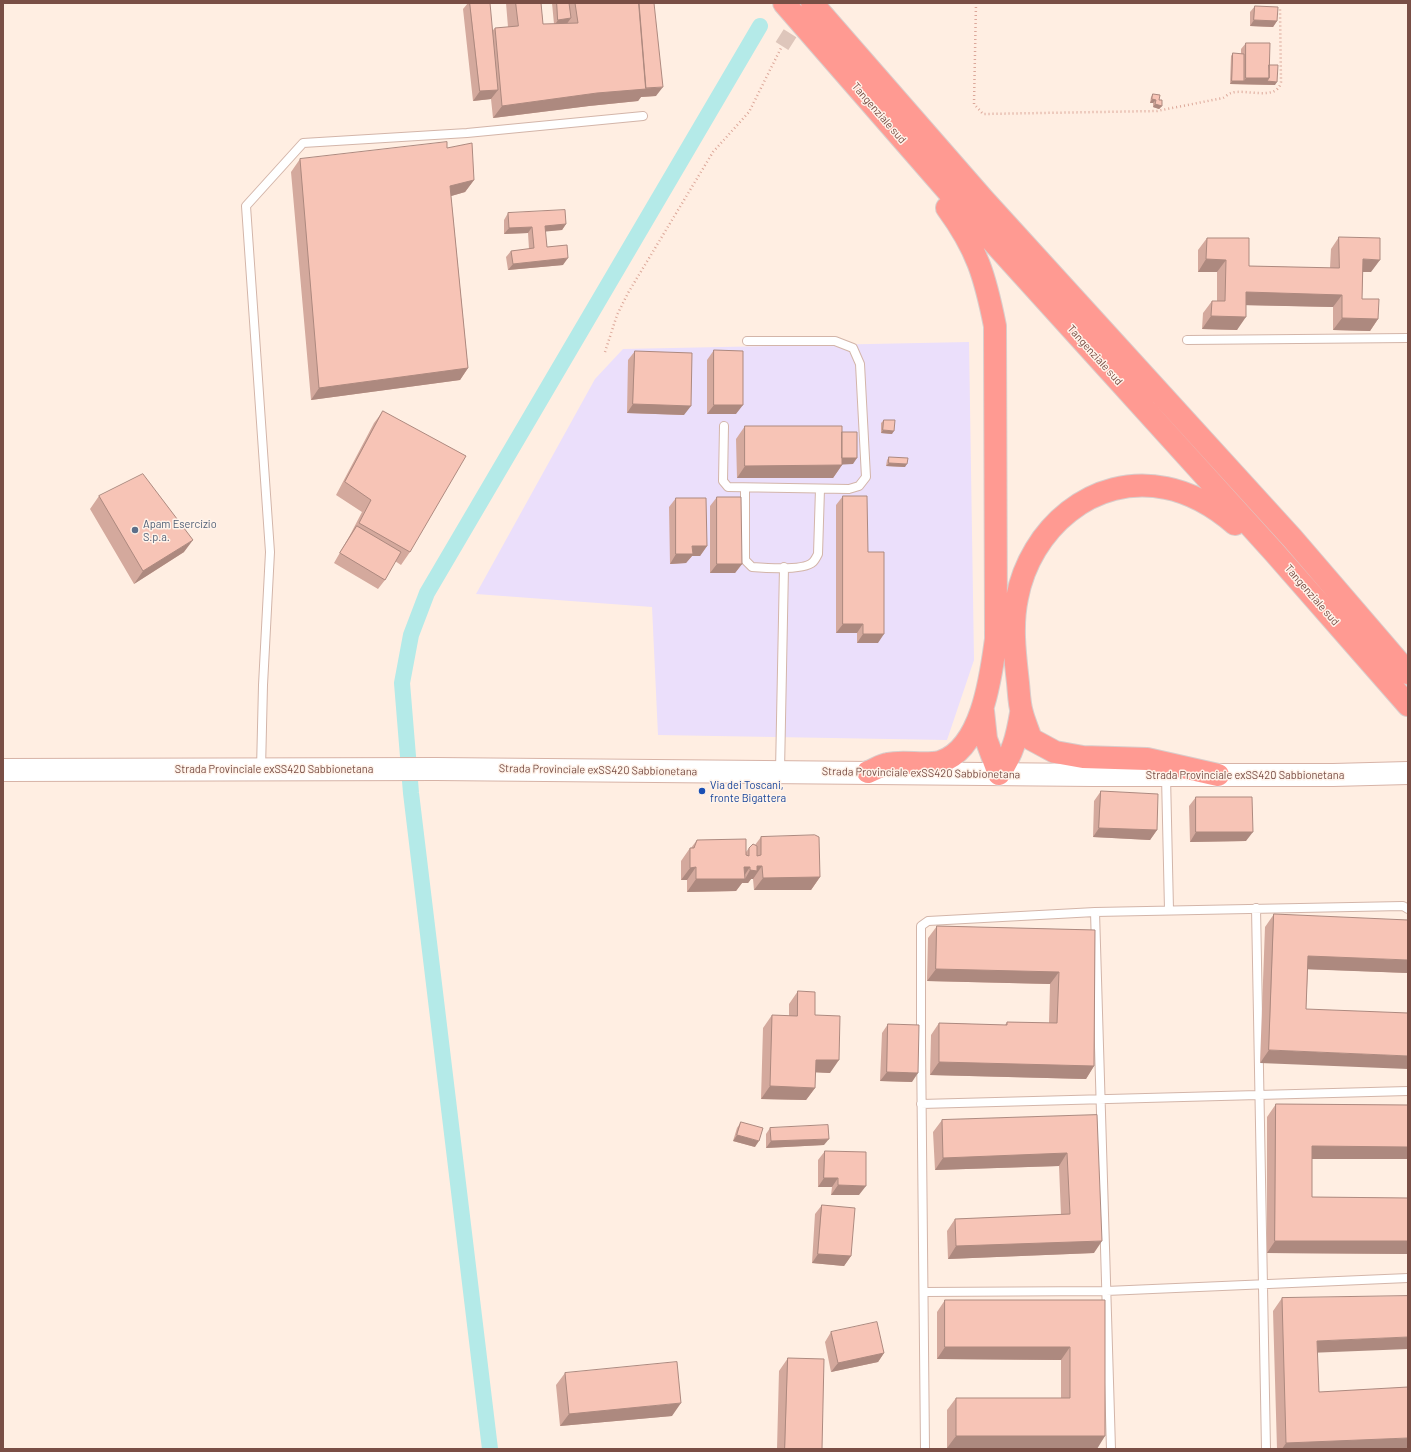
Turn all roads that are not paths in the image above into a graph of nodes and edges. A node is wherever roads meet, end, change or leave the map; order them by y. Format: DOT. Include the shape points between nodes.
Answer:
graph roads {
  1 [pos="812,3"];
  2 [pos="786,6"];
  3 [pos="643,116"];
  4 [pos="1408,338"];
  5 [pos="1186,340"];
  6 [pos="747,341"];
  7 [pos="724,426"];
  8 [pos="745,488"];
  9 [pos="820,489"];
  10 [pos="1271,555"];
  11 [pos="784,568"];
  12 [pos="1408,673"];
  13 [pos="1408,705"];
  14 [pos="983,710"];
  15 [pos="1022,712"];
  16 [pos="3,770"];
  17 [pos="261,770"];
  18 [pos="780,772"];
  19 [pos="868,772"];
  20 [pos="1408,773"];
  21 [pos="999,774"];
  22 [pos="1166,775"];
  23 [pos="1218,775"];
  24 [pos="1256,908"];
  25 [pos="1408,909"];
  26 [pos="1168,910"];
  27 [pos="1095,912"];
  28 [pos="1408,1091"];
  29 [pos="1259,1095"];
  30 [pos="1100,1099"];
  31 [pos="922,1104"];
  32 [pos="1408,1278"];
  33 [pos="1263,1284"];
  34 [pos="1106,1291"];
  35 [pos="924,1292"];
  36 [pos="925,1449"];
  37 [pos="1110,1449"];
  38 [pos="1266,1449"];
  1 -- 12 [label="highway, Tangenziale sud" via="982,199 1292,538"];
  2 -- 10 [label="highway, Tangenziale sud"];
  2 -- 14 [label="highway" via="962,230 976,255 987,286 995,326 996,639"];
  3 -- 17 [label="lane" via="467,133 303,143 246,206 270,552"];
  4 -- 5 [label="lane"];
  6 -- 9 [label="lane" via="835,341 852,348 857,355 860,364 866,477 860,486 849,489"];
  7 -- 8 [label="lane" via="722,481 728,487"];
  8 -- 9 [label="lane"];
  8 -- 11 [label="lane" via="745,560 752,567"];
  9 -- 11 [label="lane" via="818,554 813,562 804,567"];
  10 -- 13 [label="highway, Tangenziale sud"];
  10 -- 15 [label="highway" via="1218,510 1191,496 1165,488 1140,486 1113,489 1090,498 1052,526 1036,546 1025,569 1016,598 1014,639"];
  11 -- 18 [label="lane"];
  14 -- 19 [label="highway" via="969,736 955,754 939,762 888,764"];
  14 -- 21 [label="highway" via="986,739"];
  15 -- 21 [label="highway" via="1018,737 1010,758"];
  15 -- 23 [label="highway" via="1031,738 1055,752 1083,757 1147,759"];
  16 -- 17 [label="main road, Strada Provinciale exSS420 Sabbionetana"];
  17 -- 18 [label="main road, Strada Provinciale exSS420 Sabbionetana"];
  18 -- 19 [label="main road, Strada Provinciale exSS420 Sabbionetana"];
  19 -- 21 [label="main road, Strada Provinciale exSS420 Sabbionetana"];
  20 -- 23 [label="main road, Strada Provinciale exSS420 Sabbionetana"];
  21 -- 22 [label="main road, Strada Provinciale exSS420 Sabbionetana"];
  22 -- 23 [label="main road, Strada Provinciale exSS420 Sabbionetana"];
  22 -- 26 [label="lane"];
  24 -- 25 [label="lane" via="1403,906"];
  24 -- 26 [label="lane"];
  24 -- 29 [label="lane"];
  26 -- 27 [label="lane"];
  27 -- 30 [label="lane"];
  27 -- 31 [label="lane" via="928,921 922,926"];
  28 -- 29 [label="lane"];
  29 -- 30 [label="lane"];
  29 -- 33 [label="lane"];
  30 -- 31 [label="lane"];
  30 -- 34 [label="lane"];
  31 -- 35 [label="lane"];
  32 -- 33 [label="lane"];
  33 -- 34 [label="lane"];
  33 -- 38 [label="lane"];
  34 -- 35 [label="lane"];
  34 -- 37 [label="lane"];
  35 -- 36 [label="lane"];
}
